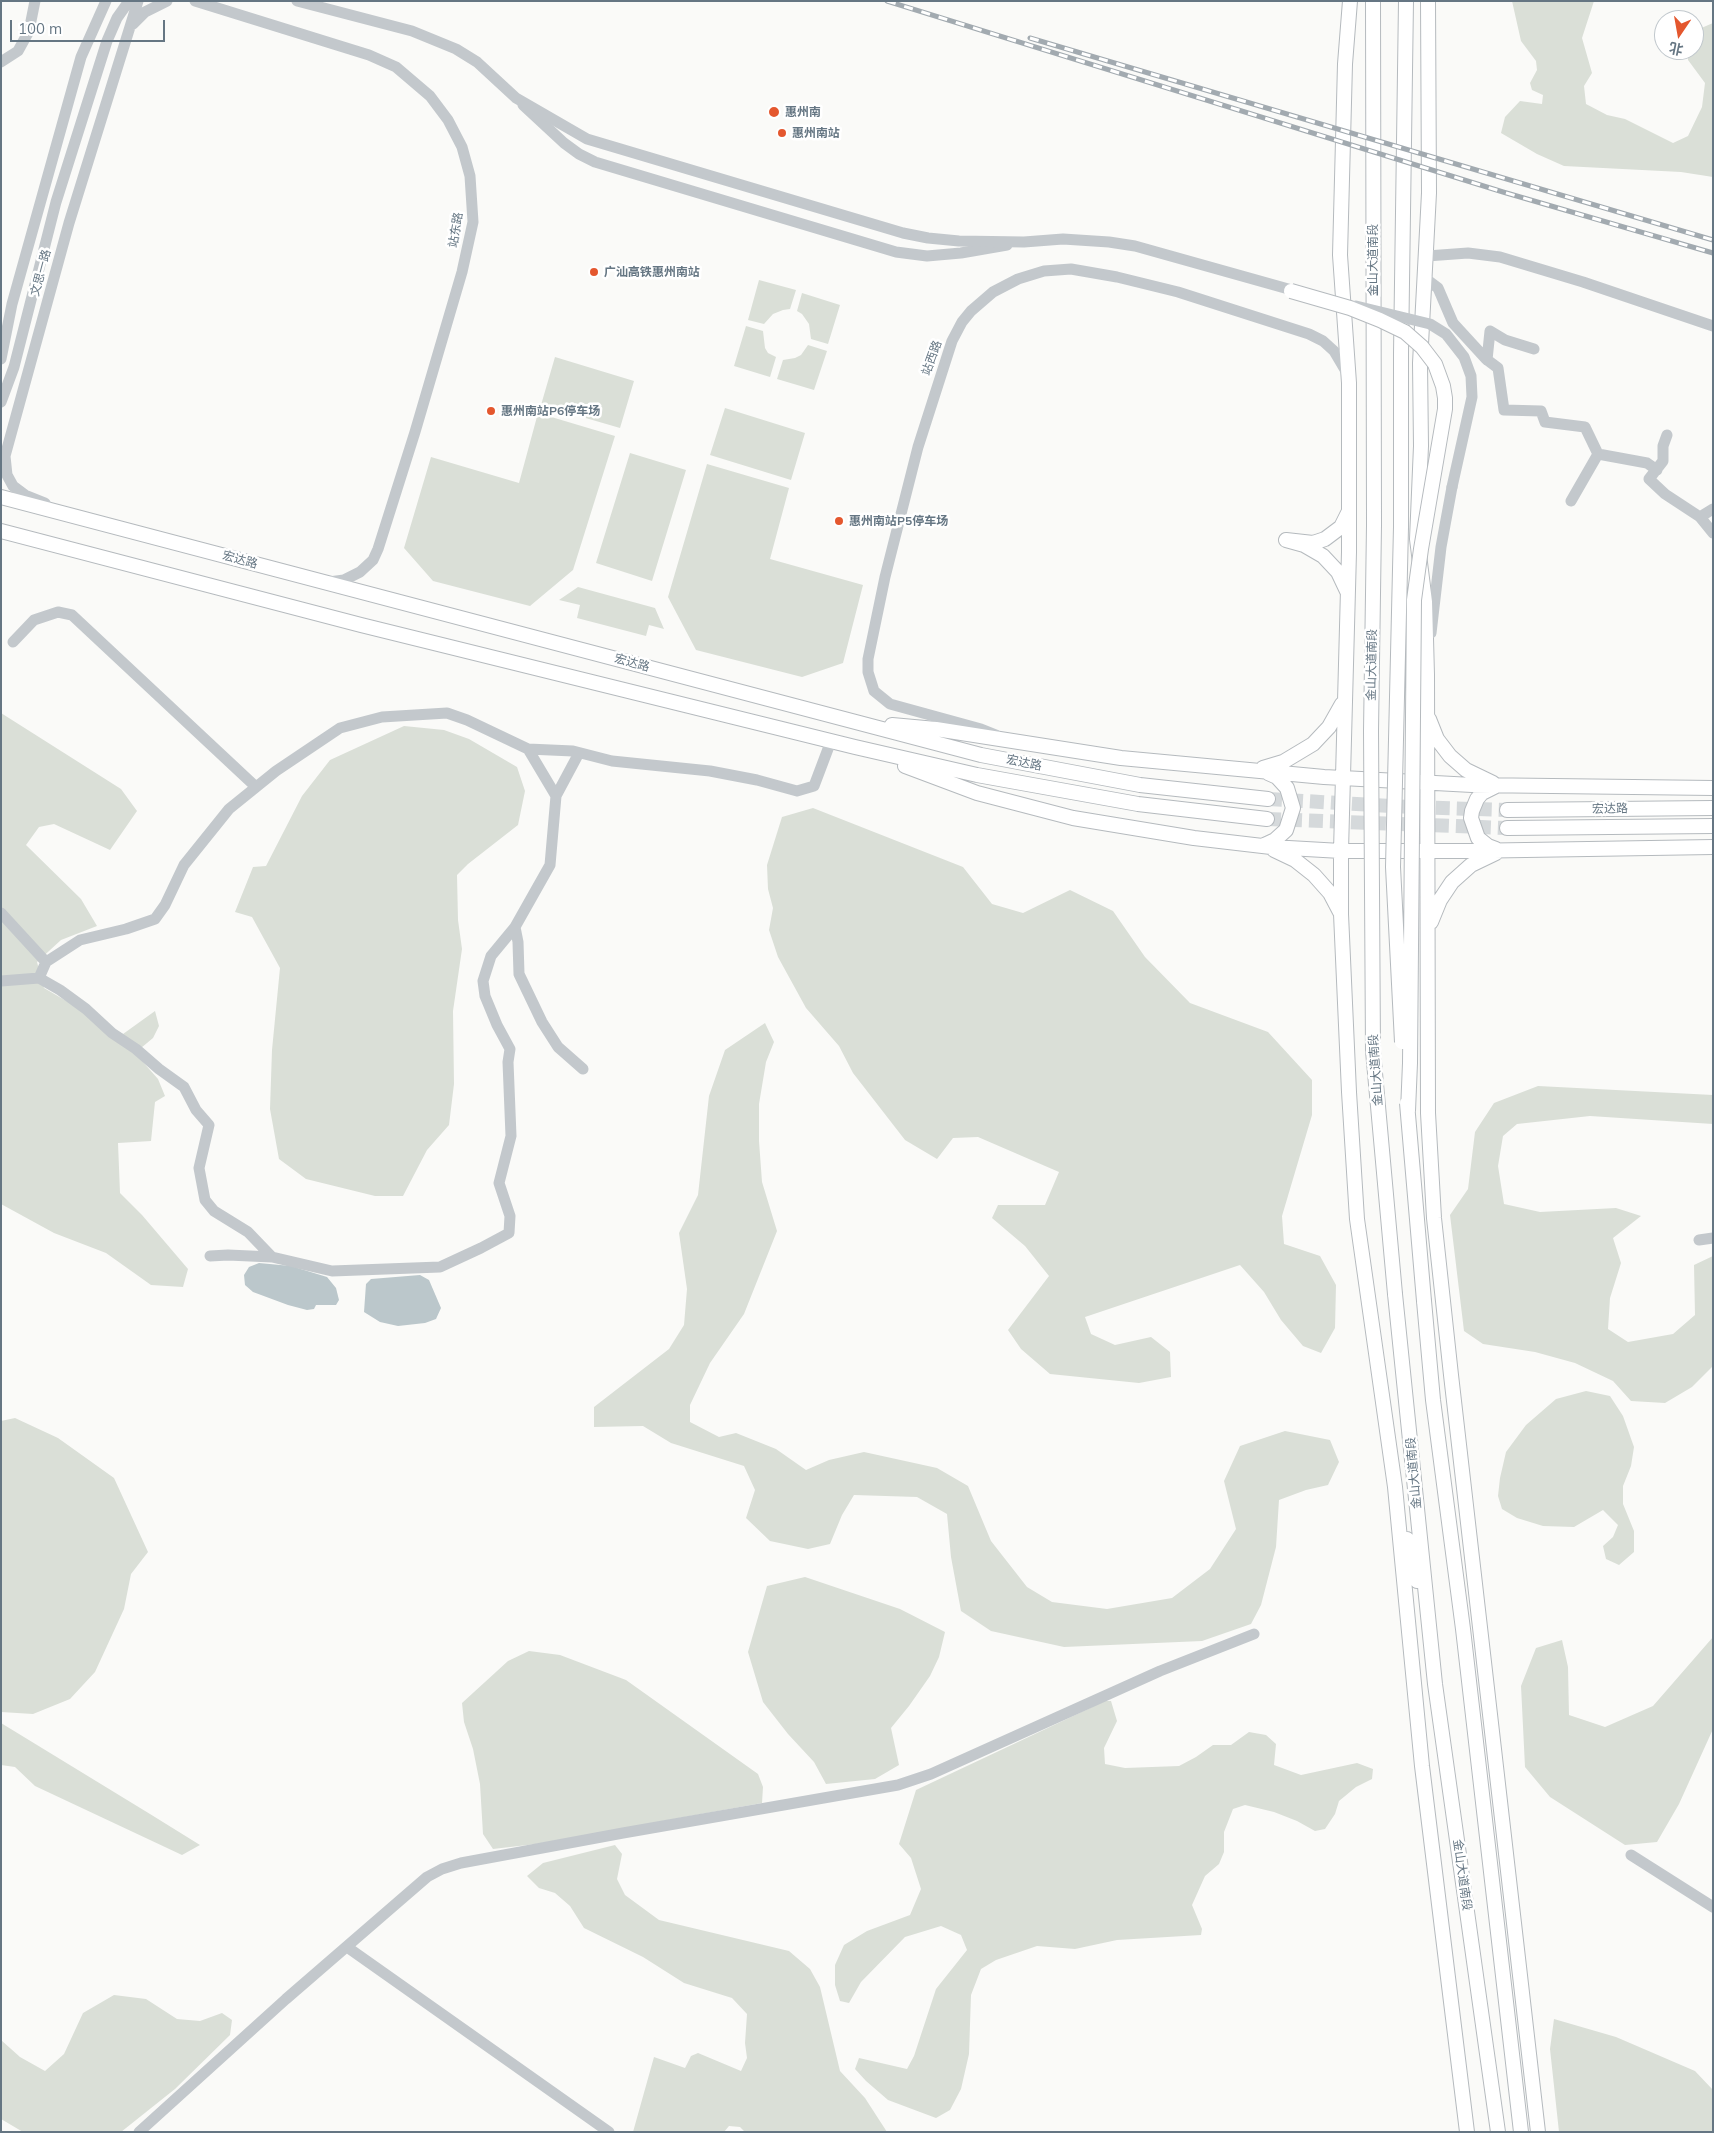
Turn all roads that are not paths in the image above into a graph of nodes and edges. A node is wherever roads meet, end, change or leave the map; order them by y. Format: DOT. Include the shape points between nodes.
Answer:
graph roads {
  1 [pos="35,1"];
  2 [pos="106,1"];
  3 [pos="129,1"];
  4 [pos="138,1"];
  5 [pos="166,1"];
  6 [pos="195,1"];
  7 [pos="297,1"];
  8 [pos="1350,1"];
  9 [pos="1372,1"];
  10 [pos="1406,1"];
  11 [pos="1428,1"];
  12 [pos="129,30"];
  13 [pos="1,62"];
  14 [pos="516,98"];
  15 [pos="1024,242"];
  16 [pos="1427,256"];
  17 [pos="1426,279"];
  18 [pos="1291,291"];
  19 [pos="1713,326"];
  20 [pos="1534,349"];
  21 [pos="1,359"];
  22 [pos="1487,360"];
  23 [pos="1349,383"];
  24 [pos="1,402"];
  25 [pos="1667,435"];
  26 [pos="1598,454"];
  27 [pos="1657,470"];
  28 [pos="1,498"];
  29 [pos="1571,501"];
  30 [pos="1350,508"];
  31 [pos="1713,508"];
  32 [pos="76,517"];
  33 [pos="1700,517"];
  34 [pos="1,531"];
  35 [pos="1713,533"];
  36 [pos="318,580"];
  37 [pos="1348,592"];
  38 [pos="12,642"];
  39 [pos="1426,675"];
  40 [pos="1344,696"];
  41 [pos="1427,708"];
  42 [pos="861,724"];
  43 [pos="831,740"];
  44 [pos="1009,740"];
  45 [pos="855,747"];
  46 [pos="528,748"];
  47 [pos="579,753"];
  48 [pos="1249,770"];
  49 [pos="1264,771"];
  50 [pos="1344,778"];
  51 [pos="1427,783"];
  52 [pos="1504,786"];
  53 [pos="256,787"];
  54 [pos="1713,788"];
  55 [pos="556,796"];
  56 [pos="1268,799"];
  57 [pos="1713,808"];
  58 [pos="1507,810"];
  59 [pos="1267,818"];
  60 [pos="1713,826"];
  61 [pos="1507,828"];
  62 [pos="1255,845"];
  63 [pos="1713,847"];
  64 [pos="1341,850"];
  65 [pos="1501,850"];
  66 [pos="1428,851"];
  67 [pos="1,913"];
  68 [pos="1341,914"];
  69 [pos="515,927"];
  70 [pos="1428,942"];
  71 [pos="46,962"];
  72 [pos="39,978"];
  73 [pos="1,981"];
  74 [pos="583,1069"];
  75 [pos="1408,1111"];
  76 [pos="1713,1238"];
  77 [pos="1699,1240"];
  78 [pos="210,1256"];
  79 [pos="272,1257"];
  80 [pos="1395,1487"];
  81 [pos="1464,1494"];
  82 [pos="1463,1629"];
  83 [pos="1429,1631"];
  84 [pos="1254,1634"];
  85 [pos="1631,1855"];
  86 [pos="1713,1908"];
  87 [pos="347,1947"];
  88 [pos="1495,2108"];
  89 [pos="139,2132"];
  90 [pos="609,2132"];
  91 [pos="1468,2132"];
  92 [pos="1493,2132"];
  93 [pos="1498,2132"];
  94 [pos="1523,2132"];
  95 [pos="1538,2132"];
  1 -- 13 [label="street" via="29,31 18,51"];
  2 -- 21 [label="street, 文思一路" via="81,56 12,304"];
  3 -- 24 [label="street" via="117,18 108,42 56,202 14,367"];
  4 -- 12 [label="street, 文思一路"];
  5 -- 12 [label="street" via="145,12"];
  6 -- 36 [label="street, 站东路" via="369,55 396,67 419,85 444,114 462,147 470,176 472,222 462,272 378,550 373,560 353,576 335,581"];
  7 -- 14 [label="street, bridge" via="435,39 477,62"];
  8 -- 23 [label="main road" via="1345,64 1340,255"];
  9 -- 83 [label="main road, 金山大道南段, bridge" via="1373,1050"];
  10 -- 75 [label="main road, 金山大道南段, bridge" via="1401,527 1393,867"];
  11 -- 16 [label="main road"];
  12 -- 32 [label="street, 文思一路" via="69,223 5,456 7,474 19,491"];
  14 -- 15 [label="street, bridge" via="587,139 903,233 959,242"];
  14 -- 15 [label="street, bridge" via="564,143 594,162 896,252 927,256"];
  15 -- 18 [label="street, bridge" via="1079,239 1135,246"];
  16 -- 17 [label="main road"];
  16 -- 19 [label="street" via="1468,253 1500,257"];
  17 -- 22 [label="street" via="1438,288 1453,323"];
  17 -- 39 [label="main road" via="1420,363 1417,539 1425,602"];
  18 -- 39 [label="street, bridge" via="1421,321 1438,329 1458,348 1468,366 1472,396 1441,547"];
  18 -- 75 [label="main road, bridge" via="1350,308 1405,332 1435,364 1445,398 1414,600"];
  20 -- 22 [label="street" via="1504,340 1490,331"];
  22 -- 26 [label="street" via="1498,368 1504,410 1542,411 1545,422 1585,427"];
  23 -- 30 [label="main road"];
  23 -- 44 [label="street, 站西路" via="1340,358 1316,337 1178,292 1117,277 1071,269 1031,274 992,292 971,311 952,341 918,447 885,577 868,672 874,691 890,704"];
  25 -- 27 [label="street" via="1663,461"];
  26 -- 27 [label="street" via="1647,463"];
  26 -- 29 [label="street"];
  27 -- 33 [label="street" via="1649,479"];
  28 -- 32 [label="main road, 宏达路"];
  30 -- 37 [label="main road"];
  30 -- 37 [label="main road" via="1341,527 1325,539 1313,543 1286,540 1304,545 1323,556 1338,572"];
  31 -- 33 [label="street"];
  32 -- 36 [label="main road, 宏达路"];
  33 -- 35 [label="street"];
  34 -- 43 [label="main road, 宏达路" via="352,622"];
  36 -- 42 [label="main road, 宏达路"];
  37 -- 40 [label="main road"];
  38 -- 53 [label="street" via="34,620 58,612 72,615"];
  39 -- 41 [label="main road"];
  40 -- 48 [label="main road" via="1329,727 1308,748 1283,762"];
  40 -- 50 [label="main road"];
  41 -- 51 [label="main road"];
  41 -- 52 [label="main road" via="1437,739 1454,760 1475,776"];
  42 -- 44 [label="main road" via="928,728"];
  42 -- 56 [label="main road, 宏达路" via="981,755 1140,785"];
  43 -- 45 [label="main road, 宏达路"];
  43 -- 47 [label="street" via="814,786 798,791 710,770 612,761"];
  44 -- 48 [label="main road" via="1121,758"];
  45 -- 59 [label="main road, 宏达路" via="977,775 1138,804"];
  45 -- 62 [label="main road" via="977,793 1073,818"];
  46 -- 47 [label="street"];
  46 -- 53 [label="street" via="447,713 382,717 340,728"];
  46 -- 55 [label="street"];
  47 -- 55 [label="street"];
  48 -- 49 [label="main road"];
  49 -- 50 [label="main road"];
  49 -- 62 [label="main road" via="1277,777 1286,788 1292,808 1290,823 1281,836"];
  50 -- 51 [label="main road"];
  50 -- 64 [label="main road"];
  51 -- 52 [label="main road"];
  51 -- 66 [label="main road"];
  52 -- 54 [label="main road"];
  52 -- 65 [label="main road" via="1482,793 1471,818 1478,838"];
  53 -- 71 [label="street" via="229,809 184,865 166,905 155,919 80,940"];
  55 -- 69 [label="street" via="550,864"];
  57 -- 58 [label="main road, 宏达路"];
  60 -- 61 [label="main road, 宏达路"];
  62 -- 64 [label="main road"];
  62 -- 68 [label="main road" via="1278,852 1305,867 1323,884"];
  63 -- 65 [label="main road"];
  64 -- 66 [label="main road"];
  64 -- 68 [label="main road"];
  65 -- 66 [label="main road"];
  65 -- 70 [label="main road" via="1470,865 1452,882 1435,910"];
  66 -- 70 [label="main road"];
  67 -- 71 [label="street"];
  68 -- 80 [label="main road" via="1357,1219"];
  69 -- 74 [label="street" via="518,974 558,1047"];
  69 -- 79 [label="street" via="491,956 483,981 485,996 510,1049 511,1136 499,1184 510,1216 509,1233 440,1267 332,1271"];
  70 -- 81 [label="main road" via="1428,1113 1434,1218"];
  71 -- 72 [label="street"];
  72 -- 73 [label="street"];
  72 -- 79 [label="street" via="86,1009 184,1087 196,1110 209,1125 200,1168 205,1200 214,1211 248,1232"];
  75 -- 82 [label="main road, 金山大道南段, bridge" via="1433,1400"];
  76 -- 77 [label="street"];
  78 -- 79 [label="street"];
  80 -- 83 [label="main road"];
  80 -- 91 [label="main road" via="1422,1766"];
  81 -- 82 [label="main road"];
  81 -- 95 [label="main road"];
  82 -- 94 [label="main road, 金山大道南段"];
  83 -- 88 [label="main road, 金山大道南段"];
  84 -- 87 [label="street" via="1160,1671 930,1774 898,1784 442,1869 427,1877"];
  85 -- 86 [label="street"];
  87 -- 89 [label="street"];
  87 -- 90 [label="street"];
  88 -- 92 [label="main road"];
  88 -- 93 [label="main road, 金山大道南段"];
}
